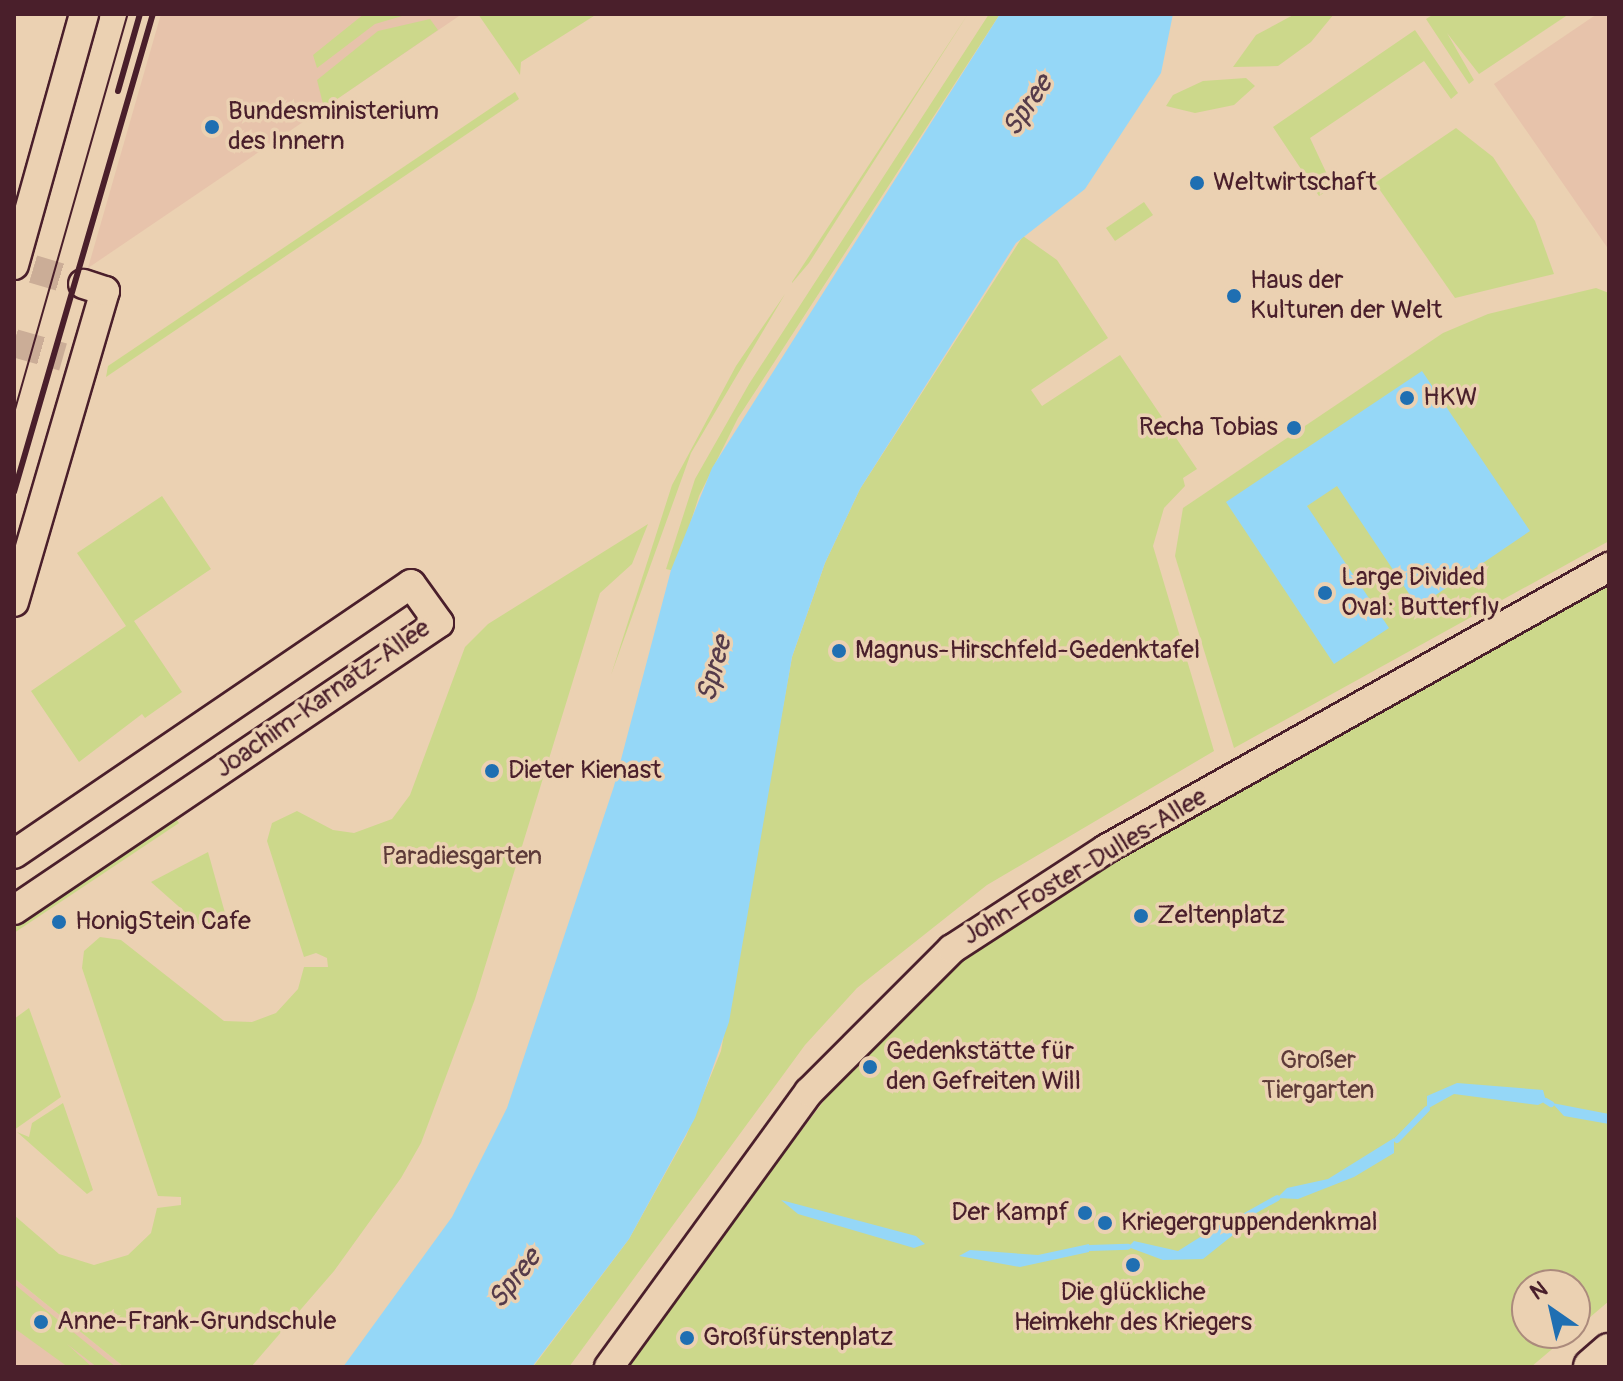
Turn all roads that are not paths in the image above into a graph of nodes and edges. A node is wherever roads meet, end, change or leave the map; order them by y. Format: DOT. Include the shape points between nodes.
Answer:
graph roads {
  1 [pos="84,14"];
  2 [pos="21,266"];
  3 [pos="94,288"];
  4 [pos="1609,567"];
  5 [pos="14,602"];
  6 [pos="14,854"];
  7 [pos="14,910"];
  8 [pos="1609,1352"];
  9 [pos="609,1367"];
  10 [pos="1592,1367"];
  1 -- 2 [label="street"];
  3 -- 5 [label="street"];
  4 -- 9 [label="street, John-Foster-Dulles-Allee" via="1106,849 952,949 809,1092"];
  6 -- 7 [label="street, Joachim-Karnatz-Allee" via="411,584 439,623"];
  8 -- 10 [label="main road"];
}
